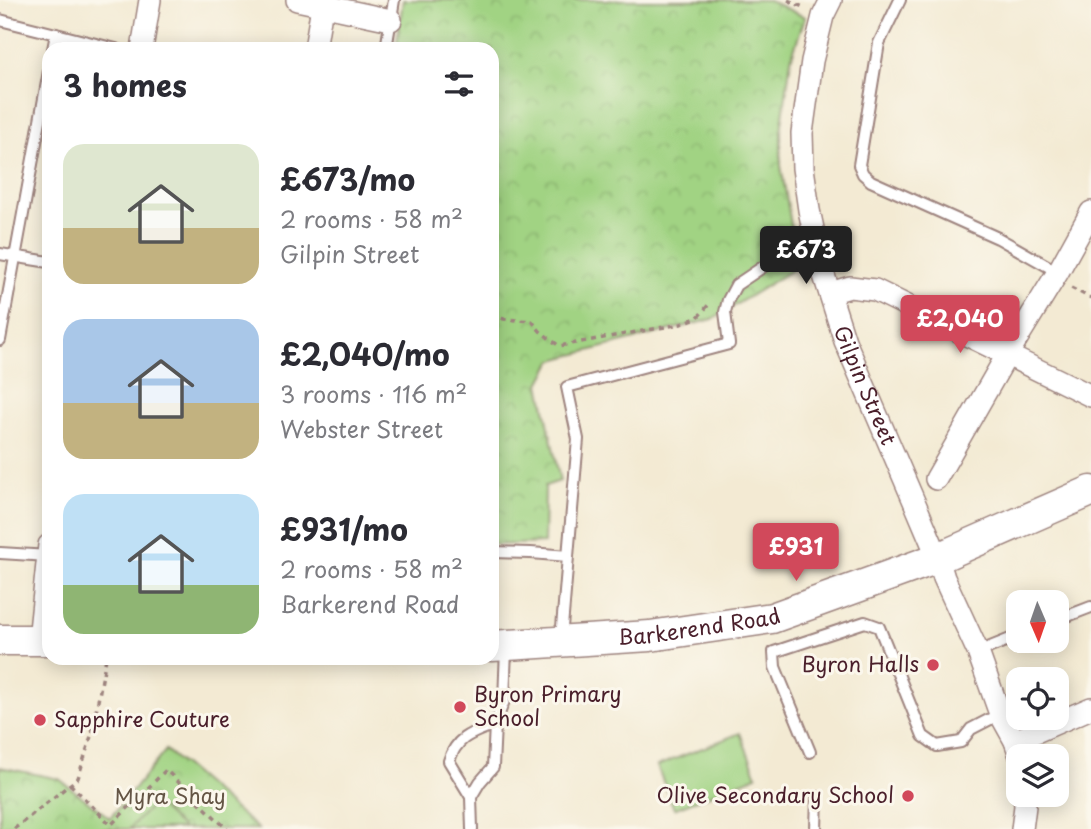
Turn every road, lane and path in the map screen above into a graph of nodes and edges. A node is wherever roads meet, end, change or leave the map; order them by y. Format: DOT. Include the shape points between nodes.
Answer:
graph roads {
  1 [pos="150,0"];
  2 [pos="297,0"];
  3 [pos="831,0"];
  4 [pos="900,0"];
  5 [pos="322,6"];
  6 [pos="392,10"];
  7 [pos="0,20"];
  8 [pos="56,34"];
  9 [pos="54,42"];
  10 [pos="88,42"];
  11 [pos="143,42"];
  12 [pos="316,42"];
  13 [pos="387,42"];
  14 [pos="42,109"];
  15 [pos="1091,212"];
  16 [pos="816,240"];
  17 [pos="0,254"];
  18 [pos="15,257"];
  19 [pos="42,261"];
  20 [pos="1058,272"];
  21 [pos="736,285"];
  22 [pos="830,293"];
  23 [pos="499,318"];
  24 [pos="0,340"];
  25 [pos="1007,355"];
  26 [pos="1091,396"];
  27 [pos="936,479"];
  28 [pos="1091,491"];
  29 [pos="42,552"];
  30 [pos="499,552"];
  31 [pos="0,554"];
  32 [pos="568,556"];
  33 [pos="938,558"];
  34 [pos="1091,607"];
  35 [pos="1069,615"];
  36 [pos="0,640"];
  37 [pos="42,640"];
  38 [pos="1006,641"];
  39 [pos="561,642"];
  40 [pos="499,645"];
  41 [pos="978,652"];
  42 [pos="105,665"];
  43 [pos="1091,708"];
  44 [pos="1000,714"];
  45 [pos="495,724"];
  46 [pos="1015,744"];
  47 [pos="1026,744"];
  48 [pos="810,752"];
  49 [pos="71,784"];
  50 [pos="471,797"];
  51 [pos="817,797"];
  52 [pos="1025,807"];
  53 [pos="14,829"];
  54 [pos="227,829"];
  55 [pos="472,829"];
  56 [pos="816,829"];
  57 [pos="1022,829"];
  1 -- 11 [label="street"];
  2 -- 5 [label="street"];
  3 -- 16 [label="street, Gilpin Street" via="812,61 802,132 803,168"];
  4 -- 20 [label="lane" via="879,43 859,165 863,174 999,238"];
  5 -- 6 [label="street"];
  5 -- 12 [label="street"];
  6 -- 13 [label="lane"];
  7 -- 8 [label="lane"];
  8 -- 9 [label="lane"];
  8 -- 10 [label="lane"];
  14 -- 18 [label="lane"];
  15 -- 20 [label="street"];
  16 -- 21 [label="lane" via="785,252"];
  16 -- 22 [label="street, Gilpin Street"];
  17 -- 18 [label="lane"];
  18 -- 19 [label="lane"];
  18 -- 24 [label="lane"];
  20 -- 25 [label="street"];
  21 -- 23 [label="path" via="726,285 698,317 681,324 559,346 532,321"];
  21 -- 32 [label="lane" via="725,312 729,344 567,387 578,439"];
  22 -- 25 [label="street" via="850,287 875,290"];
  22 -- 33 [label="street, Gilpin Street" via="845,341"];
  25 -- 26 [label="street"];
  25 -- 27 [label="street"];
  28 -- 33 [label="main road, Barkerend Road"];
  29 -- 31 [label="lane"];
  30 -- 32 [label="lane"];
  32 -- 39 [label="lane"];
  33 -- 39 [label="main road, Barkerend Road" via="772,618 650,636"];
  33 -- 41 [label="street, Gilpin Street"];
  34 -- 35 [label="lane"];
  36 -- 37 [label="main road"];
  38 -- 41 [label="lane"];
  39 -- 40 [label="main road, Barkerend Road"];
  40 -- 45 [label="lane" via="504,701"];
  41 -- 44 [label="street, Gilpin Street"];
  42 -- 49 [label="path" via="92,733 78,778"];
  43 -- 47 [label="street"];
  44 -- 46 [label="street, Gilpin Street"];
  44 -- 48 [label="lane" via="971,729 961,742 937,746 923,736 878,627 865,622 774,652 775,667"];
  45 -- 50 [label="lane" via="493,767"];
  45 -- 50 [label="lane" via="470,733 453,746 449,761"];
  49 -- 53 [label="path"];
  49 -- 54 [label="path" via="111,825 166,770"];
  50 -- 55 [label="lane"];
  51 -- 56 [label="lane"];
  52 -- 57 [label="street"];
}
